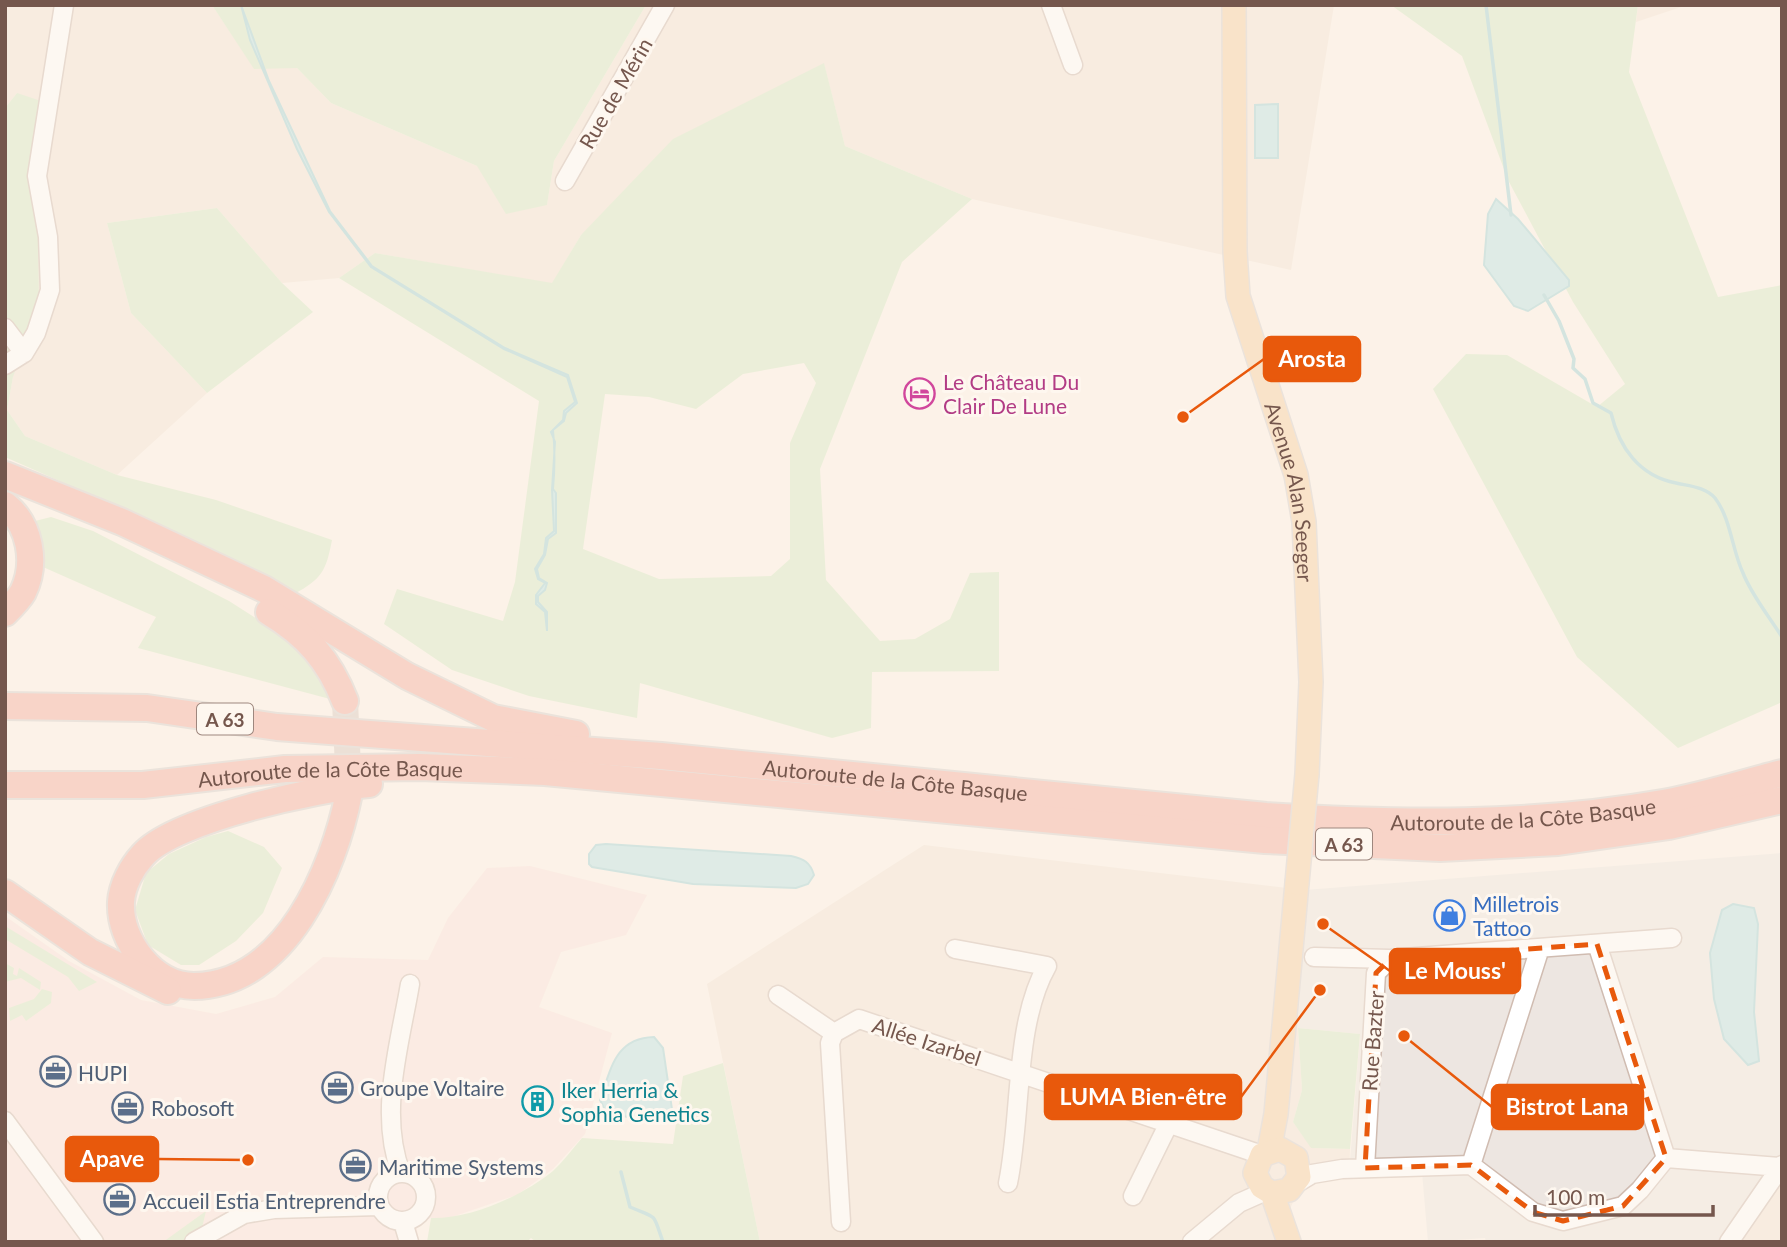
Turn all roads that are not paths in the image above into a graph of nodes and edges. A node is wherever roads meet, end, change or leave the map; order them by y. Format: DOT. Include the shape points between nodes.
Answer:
graph roads {
  1 [pos="64,5"];
  2 [pos="664,5"];
  3 [pos="1051,5"];
  4 [pos="1234,5"];
  5 [pos="1073,65"];
  6 [pos="565,181"];
  7 [pos="5,328"];
  8 [pos="24,353"];
  9 [pos="5,365"];
  10 [pos="5,475"];
  11 [pos="5,488"];
  12 [pos="5,505"];
  13 [pos="235,577"];
  14 [pos="5,613"];
  15 [pos="5,706"];
  16 [pos="661,756"];
  17 [pos="545,772"];
  18 [pos="1782,774"];
  19 [pos="5,785"];
  20 [pos="1782,800"];
  21 [pos="5,893"];
  22 [pos="1672,938"];
  23 [pos="1597,944"];
  24 [pos="1540,948"];
  25 [pos="955,949"];
  26 [pos="1314,957"];
  27 [pos="1390,959"];
  28 [pos="410,984"];
  29 [pos="778,995"];
  30 [pos="834,1033"];
  31 [pos="1023,1073"];
  32 [pos="5,1121"];
  33 [pos="1169,1123"];
  34 [pos="1666,1158"];
  35 [pos="1471,1165"];
  36 [pos="1781,1166"];
  37 [pos="1365,1168"];
  38 [pos="1275,1172"];
  39 [pos="401,1173"];
  40 [pos="1008,1183"];
  41 [pos="1133,1196"];
  42 [pos="379,1206"];
  43 [pos="403,1222"];
  44 [pos="841,1222"];
  45 [pos="1286,1234"];
  46 [pos="94,1242"];
  47 [pos="194,1242"];
  48 [pos="408,1242"];
  49 [pos="1192,1242"];
  50 [pos="1728,1242"];
  1 -- 8 [label="street" via="37,176 48,237 50,290"];
  2 -- 6 [label="street, Rue de Mérin"];
  3 -- 5 [label="street"];
  4 -- 38 [label="main road, Avenue Alan Seeger, bridge" via="1238,296 1296,475 1304,522 1311,682"];
  7 -- 8 [label="street"];
  8 -- 9 [label="street"];
  10 -- 13 [label="highway" via="122,522"];
  11 -- 13 [label="highway" via="165,555 289,624 316,647 351,700 343,670 325,642"];
  12 -- 14 [label="highway" via="15,513 29,539 30,563 23,592"];
  13 -- 16 [label="highway" via="264,589 407,676 493,718 549,731 633,741"];
  15 -- 16 [label="highway, Autoroute de la Côte Basque / A 63" via="147,708 277,727"];
  16 -- 18 [label="highway, Autoroute de la Côte Basque / A 63" via="1349,821 1554,817 1664,803"];
  17 -- 19 [label="highway, Autoroute de la Côte Basque / A 63" via="420,767 285,769 143,785"];
  17 -- 20 [label="highway, Autoroute de la Côte Basque / A 63" via="1265,840 1440,848 1558,842 1656,828"];
  17 -- 21 [label="highway" via="520,780 336,787 224,817 173,835 144,853 129,874 121,901 124,927 135,952 161,977 191,986 216,983 259,962 282,941 307,907 337,846 353,792 345,849 315,913 290,949 264,973 234,990 199,996 161,990 90,952"];
  22 -- 23 [label="street"];
  23 -- 24 [label="street"];
  23 -- 34 [label="street"];
  24 -- 27 [label="street"];
  24 -- 35 [label="street"];
  25 -- 31 [label="street" via="1047,966 1027,1014"];
  26 -- 27 [label="street"];
  27 -- 37 [label="street, Rue Bazter" via="1376,973"];
  28 -- 39 [label="street" via="391,1118 393,1153"];
  29 -- 30 [label="street"];
  30 -- 31 [label="street, Allée Izarbel" via="849,1022 867,1021"];
  30 -- 44 [label="street" via="830,1056"];
  31 -- 33 [label="street, Allée Izarbel"];
  31 -- 40 [label="street"];
  32 -- 46 [label="street"];
  33 -- 38 [label="street, Allée Izarbel" via="1229,1146"];
  33 -- 41 [label="street"];
  34 -- 35 [label="street" via="1623,1206 1563,1220 1533,1212"];
  34 -- 36 [label="street"];
  35 -- 37 [label="street"];
  36 -- 50 [label="street"];
  37 -- 38 [label="street" via="1312,1174"];
  38 -- 45 [label="main road"];
  38 -- 49 [label="street"];
  39 -- 42 [label="street" via="382,1184"];
  39 -- 43 [label="street" via="419,1179 427,1196 424,1209"];
  42 -- 43 [label="street" via="393,1220"];
  42 -- 47 [label="street" via="244,1214"];
  43 -- 48 [label="street"];
}
